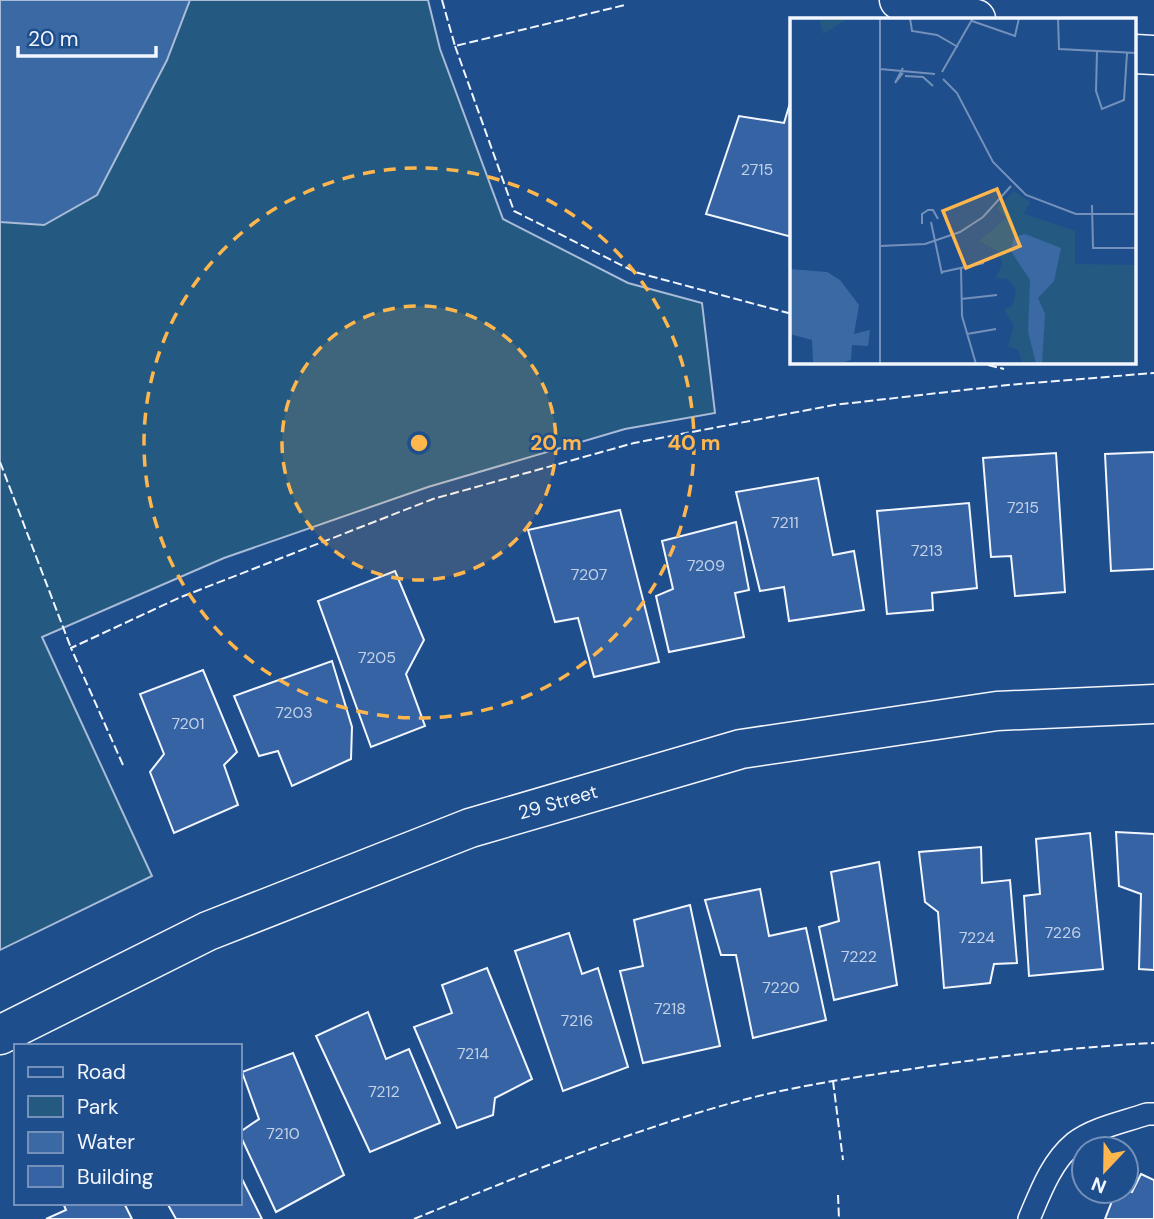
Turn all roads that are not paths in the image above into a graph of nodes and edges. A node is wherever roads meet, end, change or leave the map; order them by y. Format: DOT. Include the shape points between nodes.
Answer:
graph roads {
  1 [pos="899,0"];
  2 [pos="972,18"];
  3 [pos="1136,54"];
  4 [pos="1154,55"];
  5 [pos="1154,704"];
  6 [pos="0,1035"];
  7 [pos="1154,1114"];
  8 [pos="1029,1219"];
  1 -- 2 [label="street"];
  3 -- 4 [label="street"];
  5 -- 6 [label="street, 29 Street" via="997,711 728,753 470,828 208,931"];
  7 -- 8 [label="lane" via="1075,1143 1052,1169"];
}
